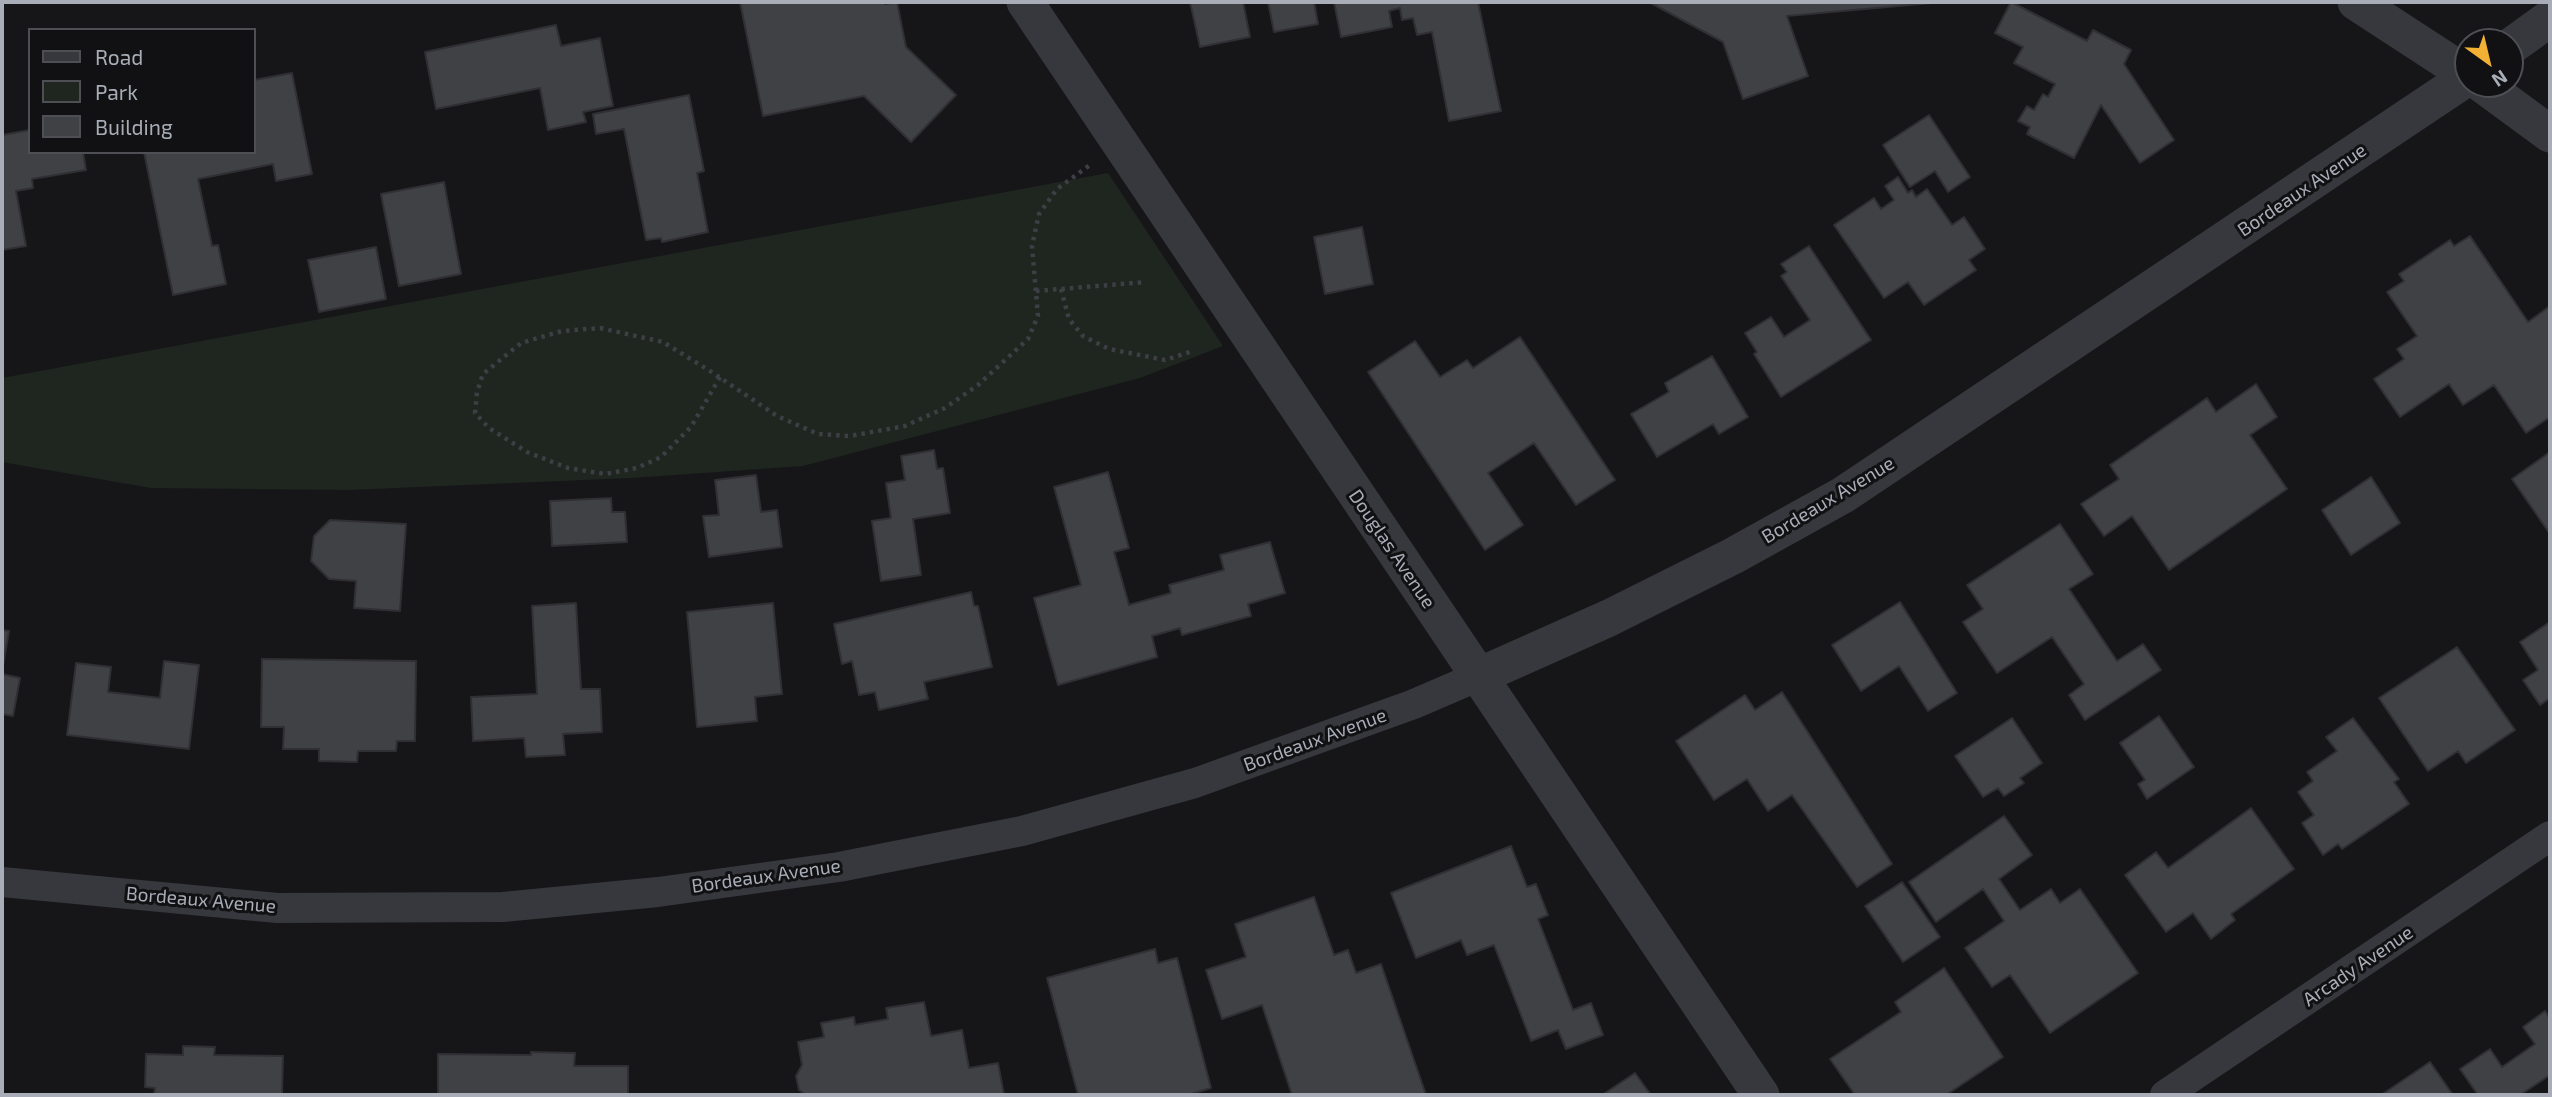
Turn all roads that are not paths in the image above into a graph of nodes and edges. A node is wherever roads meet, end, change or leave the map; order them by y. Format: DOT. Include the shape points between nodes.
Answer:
graph roads {
  1 [pos="1024,2"];
  2 [pos="2356,2"];
  3 [pos="2550,18"];
  4 [pos="2524,37"];
  5 [pos="2454,67"];
  6 [pos="2454,85"];
  7 [pos="2501,98"];
  8 [pos="2550,134"];
  9 [pos="1479,676"];
  10 [pos="2550,836"];
  11 [pos="2,882"];
  12 [pos="1761,1095"];
  13 [pos="2165,1095"];
  1 -- 9 [label="street, Douglas Avenue"];
  2 -- 5 [label="street"];
  3 -- 4 [label="street"];
  6 -- 9 [label="street, Bordeaux Avenue" via="1843,495 1622,612"];
  7 -- 8 [label="street"];
  9 -- 11 [label="street, Bordeaux Avenue" via="1415,704 1195,783 1022,831 839,867 503,907 277,908"];
  9 -- 12 [label="street, Douglas Avenue"];
  10 -- 13 [label="street, Arcady Avenue"];
}
